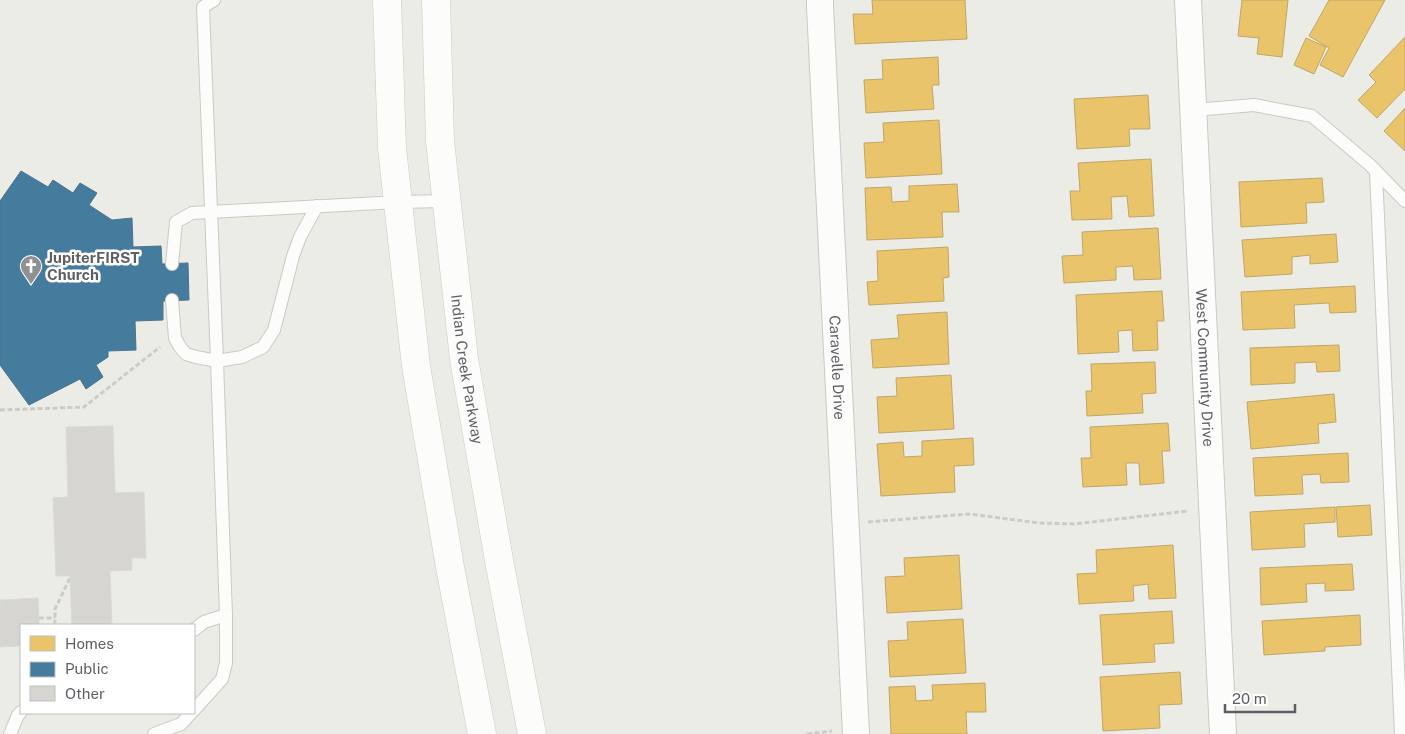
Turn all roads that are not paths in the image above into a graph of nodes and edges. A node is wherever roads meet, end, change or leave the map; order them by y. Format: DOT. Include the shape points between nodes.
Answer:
graph roads {
  1 [pos="214,0"];
  2 [pos="386,0"];
  3 [pos="436,0"];
  4 [pos="820,0"];
  5 [pos="1188,0"];
  6 [pos="1194,110"];
  7 [pos="1376,172"];
  8 [pos="447,201"];
  9 [pos="1405,201"];
  10 [pos="398,202"];
  11 [pos="317,206"];
  12 [pos="212,212"];
  13 [pos="172,264"];
  14 [pos="172,300"];
  15 [pos="217,361"];
  16 [pos="1405,614"];
  17 [pos="226,615"];
  18 [pos="195,629"];
  19 [pos="1397,646"];
  20 [pos="195,709"];
  21 [pos="20,713"];
  22 [pos="190,714"];
  23 [pos="846,732"];
  24 [pos="10,734"];
  25 [pos="154,734"];
  26 [pos="482,734"];
  27 [pos="532,734"];
  28 [pos="1223,734"];
  29 [pos="1401,734"];
  1 -- 12 [label="lane" via="203,7"];
  2 -- 10 [label="street" via="392,148"];
  3 -- 8 [label="street, Indian Creek Parkway" via="440,141"];
  4 -- 23 [label="street, Caravelle Drive"];
  5 -- 6 [label="street, West Community Drive"];
  6 -- 7 [label="lane" via="1254,106 1312,116"];
  6 -- 28 [label="street, West Community Drive"];
  7 -- 9 [label="lane"];
  7 -- 19 [label="lane"];
  8 -- 10 [label="lane"];
  8 -- 27 [label="street, Indian Creek Parkway" via="464,359"];
  10 -- 11 [label="lane"];
  10 -- 26 [label="street" via="418,375"];
  11 -- 12 [label="lane"];
  11 -- 15 [label="lane" via="293,256 274,330 263,347 242,357"];
  12 -- 13 [label="lane" via="192,213 176,222"];
  12 -- 15 [label="lane"];
  14 -- 15 [label="lane" via="175,338 180,347 186,354"];
  15 -- 17 [label="lane"];
  16 -- 19 [label="lane"];
  17 -- 18 [label="lane" via="204,622"];
  17 -- 20 [label="lane" via="226,662 222,679"];
  19 -- 29 [label="lane"];
  21 -- 24 [label="lane"];
  22 -- 25 [label="lane" via="180,724"];
}
